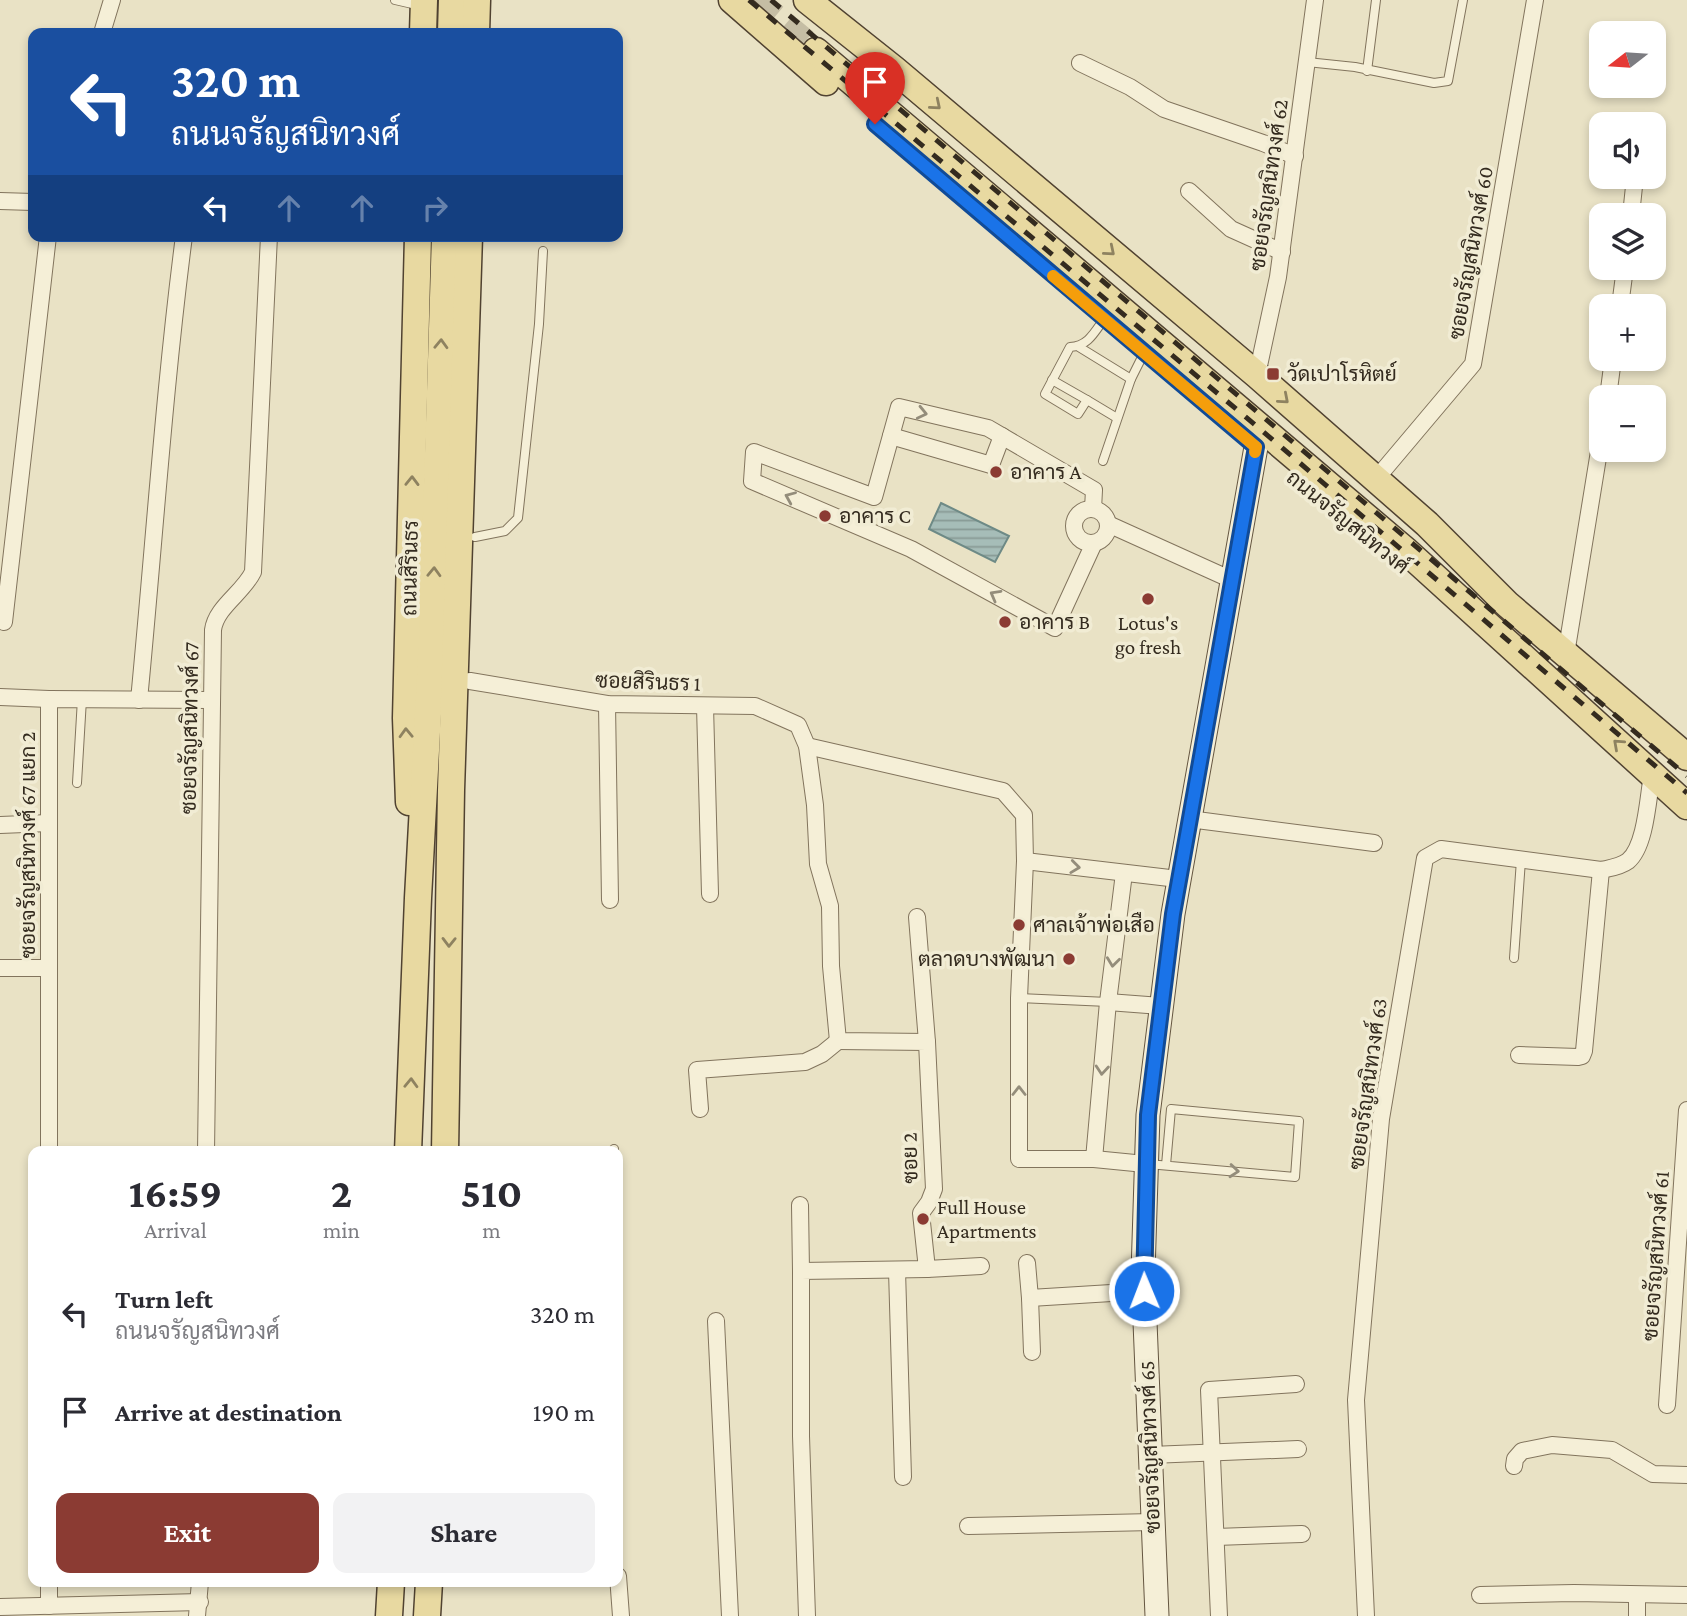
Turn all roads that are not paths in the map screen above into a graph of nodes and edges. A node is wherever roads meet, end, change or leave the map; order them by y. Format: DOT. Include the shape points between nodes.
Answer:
graph roads {
  1 [pos="112,0"];
  2 [pos="395,0"];
  3 [pos="452,0"];
  4 [pos="477,0"];
  5 [pos="492,0"];
  6 [pos="732,0"];
  7 [pos="745,0"];
  8 [pos="807,0"];
  9 [pos="1315,0"];
  10 [pos="1376,0"];
  11 [pos="1463,0"];
  12 [pos="1535,0"];
  13 [pos="420,21"];
  14 [pos="760,25"];
  15 [pos="104,28"];
  16 [pos="451,28"];
  17 [pos="476,28"];
  18 [pos="491,28"];
  19 [pos="1307,62"];
  20 [pos="1080,63"];
  21 [pos="1367,71"];
  22 [pos="1295,156"];
  23 [pos="1189,191"];
  24 [pos="0,201"];
  25 [pos="28,202"];
  26 [pos="47,242"];
  27 [pos="183,242"];
  28 [pos="269,242"];
  29 [pos="418,242"];
  30 [pos="445,242"];
  31 [pos="469,242"];
  32 [pos="485,242"];
  33 [pos="543,251"];
  34 [pos="1282,252"];
  35 [pos="1104,319"];
  36 [pos="1079,346"];
  37 [pos="1144,353"];
  38 [pos="1257,375"];
  39 [pos="1131,379"];
  40 [pos="1052,380"];
  41 [pos="1087,400"];
  42 [pos="1117,418"];
  43 [pos="891,436"];
  44 [pos="1002,436"];
  45 [pos="1256,447"];
  46 [pos="1103,461"];
  47 [pos="1597,462"];
  48 [pos="1376,479"];
  49 [pos="1093,509"];
  50 [pos="1108,524"];
  51 [pos="475,537"];
  52 [pos="1094,543"];
  53 [pos="1232,580"];
  54 [pos="1507,604"];
  55 [pos="4,622"];
  56 [pos="1489,628"];
  57 [pos="444,641"];
  58 [pos="1566,654"];
  59 [pos="470,681"];
  60 [pos="0,697"];
  61 [pos="49,699"];
  62 [pos="82,699"];
  63 [pos="139,699"];
  64 [pos="211,700"];
  65 [pos="607,704"];
  66 [pos="705,706"];
  67 [pos="807,746"];
  68 [pos="1684,748"];
  69 [pos="1652,775"];
  70 [pos="78,783"];
  71 [pos="1687,806"];
  72 [pos="1189,819"];
  73 [pos="49,823"];
  74 [pos="0,825"];
  75 [pos="1374,843"];
  76 [pos="1521,860"];
  77 [pos="1025,861"];
  78 [pos="1601,870"];
  79 [pos="1124,873"];
  80 [pos="450,874"];
  81 [pos="1178,879"];
  82 [pos="710,894"];
  83 [pos="418,898"];
  84 [pos="610,901"];
  85 [pos="917,917"];
  86 [pos="1514,958"];
  87 [pos="0,968"];
  88 [pos="49,968"];
  89 [pos="1019,998"];
  90 [pos="1108,1002"];
  91 [pos="1161,1006"];
  92 [pos="838,1041"];
  93 [pos="927,1042"];
  94 [pos="1519,1055"];
  95 [pos="1160,1107"];
  96 [pos="700,1109"];
  97 [pos="1687,1110"];
  98 [pos="49,1146"];
  99 [pos="206,1146"];
  100 [pos="408,1146"];
  101 [pos="445,1146"];
  102 [pos="1094,1160"];
  103 [pos="1155,1165"];
  104 [pos="800,1205"];
  105 [pos="1027,1263"];
  106 [pos="981,1266"];
  107 [pos="928,1269"];
  108 [pos="897,1270"];
  109 [pos="801,1271"];
  110 [pos="1144,1291"];
  111 [pos="1030,1298"];
  112 [pos="716,1321"];
  113 [pos="1032,1352"];
  114 [pos="1296,1384"];
  115 [pos="1667,1405"];
  116 [pos="1298,1449"];
  117 [pos="1212,1453"];
  118 [pos="1151,1455"];
  119 [pos="1514,1465"];
  120 [pos="1687,1475"];
  121 [pos="903,1477"];
  122 [pos="1153,1522"];
  123 [pos="968,1525"];
  124 [pos="1302,1534"];
  125 [pos="1216,1537"];
  126 [pos="49,1587"];
  127 [pos="200,1587"];
  128 [pos="391,1587"];
  129 [pos="429,1587"];
  130 [pos="619,1587"];
  131 [pos="1637,1594"];
  132 [pos="1480,1595"];
  133 [pos="1687,1595"];
  134 [pos="49,1606"];
  135 [pos="0,1607"];
  136 [pos="198,1609"];
  137 [pos="390,1616"];
  138 [pos="427,1616"];
  139 [pos="621,1616"];
  140 [pos="730,1616"];
  141 [pos="807,1616"];
  142 [pos="1157,1616"];
  143 [pos="1219,1616"];
  144 [pos="1366,1616"];
  145 [pos="1637,1616"];
  1 -- 15 [label="street"];
  2 -- 13 [label="lane"];
  3 -- 16 [label="main road"];
  4 -- 17 [label="main road"];
  5 -- 18 [label="main road"];
  6 -- 14 [label="main road, ถนนจรัญสนิทวงศ์"];
  7 -- 14 [label="main road"];
  8 -- 38 [label="main road, ถนนจรัญสนิทวงศ์, one-way"];
  9 -- 19 [label="street, ซอยจรัญสนิทวงศ์ 62"];
  10 -- 21 [label="lane"];
  11 -- 21 [label="lane" via="1448,81 1434,83"];
  12 -- 48 [label="street, ซอยจรัญสนิทวงศ์ 60" via="1473,364"];
  14 -- 35 [label="main road, ถนนจรัญสนิทวงศ์"];
  19 -- 21 [label="lane"];
  19 -- 22 [label="street, ซอยจรัญสนิทวงศ์ 62"];
  20 -- 22 [label="street" via="1164,109"];
  22 -- 34 [label="street, ซอยจรัญสนิทวงศ์ 62"];
  23 -- 34 [label="street" via="1231,229"];
  24 -- 25 [label="street"];
  26 -- 55 [label="street"];
  27 -- 63 [label="street"];
  28 -- 64 [label="street, ซอยจรัญสนิทวงศ์ 67" via="253,572 214,620"];
  83 -- 29 [label="main road, ถนนสิรินธร, one-way" via="406,718"];
  57 -- 30 [label="main road, ถนนสิรินธร, one-way"];
  31 -- 57 [label="main road, ถนนสิรินธร"];
  32 -- 51 [label="main road, ถนนสิรินธร"];
  33 -- 51 [label="lane" via="518,518 505,531"];
  34 -- 38 [label="street, ซอยจรัญสนิทวงศ์ 62"];
  35 -- 36 [label="lane" via="1087,343"];
  35 -- 37 [label="main road, ถนนจรัญสนิทวงศ์"];
  36 -- 39 [label="lane"];
  36 -- 40 [label="lane" via="1069,347"];
  37 -- 39 [label="lane"];
  37 -- 45 [label="main road, ถนนจรัญสนิทวงศ์"];
  38 -- 48 [label="main road, ถนนจรัญสนิทวงศ์, one-way"];
  39 -- 42 [label="lane"];
  40 -- 41 [label="lane"];
  40 -- 41 [label="lane" via="1045,394 1078,414"];
  41 -- 42 [label="lane"];
  42 -- 46 [label="lane"];
  43 -- 44 [label="street" via="991,465"];
  43 -- 44 [label="street, one-way" via="898,407 988,428"];
  52 -- 43 [label="street, one-way" via="1055,628 911,549 752,481 754,452 874,497"];
  44 -- 49 [label="street" via="1094,490"];
  45 -- 53 [label="street, ซอยจรัญสนิทวงศ์ 65"];
  45 -- 56 [label="main road, ถนนจรัญสนิทวงศ์" via="1396,564"];
  47 -- 58 [label="street"];
  48 -- 54 [label="main road, ถนนจรัญสนิทวงศ์"];
  49 -- 50 [label="street" via="1103,514"];
  49 -- 52 [label="street" via="1078,516 1075,527 1079,537"];
  50 -- 52 [label="street" via="1106,534"];
  50 -- 53 [label="street"];
  51 -- 59 [label="main road, ถนนสิรินธร"];
  53 -- 72 [label="street, ซอยจรัญสนิทวงศ์ 65"];
  54 -- 56 [label="main road, ถนนจรัญสนิทวงศ์" via="1414,538 820,45 1405,550"];
  54 -- 58 [label="main road, ถนนจรัญสนิทวงศ์"];
  69 -- 56 [label="main road, ถนนจรัญสนิทวงศ์, one-way"];
  57 -- 80 [label="main road, ถนนสิรินธร"];
  57 -- 83 [label="main road, ถนนสิรินธร"];
  58 -- 68 [label="main road, ถนนจรัญสนิทวงศ์"];
  59 -- 65 [label="street, ซอยสิรินธร 1"];
  59 -- 80 [label="main road, ถนนสิรินธร" via="463,805"];
  60 -- 61 [label="street"];
  61 -- 62 [label="street"];
  61 -- 73 [label="street, ซอยจรัญสนิทวงศ์ 67 แยก 2"];
  62 -- 63 [label="street"];
  62 -- 70 [label="lane"];
  63 -- 64 [label="street"];
  64 -- 99 [label="street, ซอยจรัญสนิทวงศ์ 67"];
  65 -- 66 [label="street, ซอยสิรินธร 1"];
  65 -- 84 [label="street"];
  66 -- 67 [label="street, ซอยสิรินธร 1" via="755,706 798,725"];
  66 -- 82 [label="street"];
  67 -- 77 [label="street" via="1003,792 1024,815"];
  67 -- 92 [label="street" via="818,864 830,906"];
  69 -- 71 [label="main road, ถนนจรัญสนิทวงศ์"];
  69 -- 78 [label="street" via="1639,846 1630,860"];
  72 -- 75 [label="street"];
  72 -- 81 [label="street, ซอยจรัญสนิทวงศ์ 65"];
  73 -- 74 [label="street"];
  73 -- 88 [label="street, ซอยจรัญสนิทวงศ์ 67 แยก 2"];
  76 -- 78 [label="street, ซอยจรัญสนิทวงศ์ 63"];
  76 -- 86 [label="lane"];
  76 -- 144 [label="street, ซอยจรัญสนิทวงศ์ 63" via="1441,849 1425,858 1381,1119 1356,1400"];
  77 -- 79 [label="street, one-way"];
  77 -- 89 [label="street"];
  78 -- 94 [label="street" via="1582,1056"];
  79 -- 81 [label="street"];
  79 -- 90 [label="street, one-way"];
  80 -- 101 [label="main road, ถนนสิรินธร, one-way"];
  81 -- 91 [label="street, ซอยจรัญสนิทวงศ์ 65"];
  100 -- 83 [label="main road, ถนนสิรินธร, one-way"];
  85 -- 93 [label="street, ซอย 2"];
  87 -- 88 [label="street"];
  88 -- 98 [label="street, ซอยจรัญสนิทวงศ์ 67 แยก 2"];
  89 -- 90 [label="lane"];
  102 -- 89 [label="street, one-way" via="1020,1159"];
  90 -- 91 [label="street"];
  90 -- 102 [label="street, one-way"];
  91 -- 95 [label="street, ซอยจรัญสนิทวงศ์ 65"];
  92 -- 93 [label="street"];
  92 -- 96 [label="street" via="806,1062 697,1070"];
  93 -- 107 [label="street, ซอย 2" via="934,1189 921,1213"];
  95 -- 103 [label="street, ซอยจรัญสนิทวงศ์ 65"];
  103 -- 95 [label="lane, one-way" via="1295,1177 1299,1121"];
  97 -- 115 [label="street, ซอยจรัญสนิทวงศ์ 61"];
  102 -- 103 [label="street"];
  103 -- 110 [label="street, ซอยจรัญสนิทวงศ์ 65"];
  104 -- 109 [label="street"];
  105 -- 111 [label="street"];
  106 -- 107 [label="street"];
  107 -- 108 [label="street"];
  108 -- 109 [label="street"];
  108 -- 121 [label="street"];
  109 -- 141 [label="street"];
  110 -- 111 [label="street"];
  110 -- 118 [label="street, ซอยจรัญสนิทวงศ์ 65"];
  111 -- 113 [label="street"];
  112 -- 140 [label="street"];
  114 -- 117 [label="street" via="1209,1390"];
  116 -- 117 [label="street"];
  117 -- 118 [label="street"];
  117 -- 125 [label="street"];
  118 -- 122 [label="street, ซอยจรัญสนิทวงศ์ 65"];
  119 -- 120 [label="street" via="1522,1451 1552,1445 1612,1450 1653,1474"];
  122 -- 123 [label="street"];
  122 -- 142 [label="street, ซอยจรัญสนิทวงศ์ 65"];
  124 -- 125 [label="street"];
  125 -- 143 [label="street"];
  126 -- 134 [label="street"];
  127 -- 136 [label="street"];
  128 -- 137 [label="main road"];
  129 -- 138 [label="main road"];
  130 -- 139 [label="street"];
  131 -- 132 [label="street"];
  131 -- 133 [label="street"];
  131 -- 145 [label="street"];
  134 -- 135 [label="street"];
  134 -- 136 [label="street"];
}
